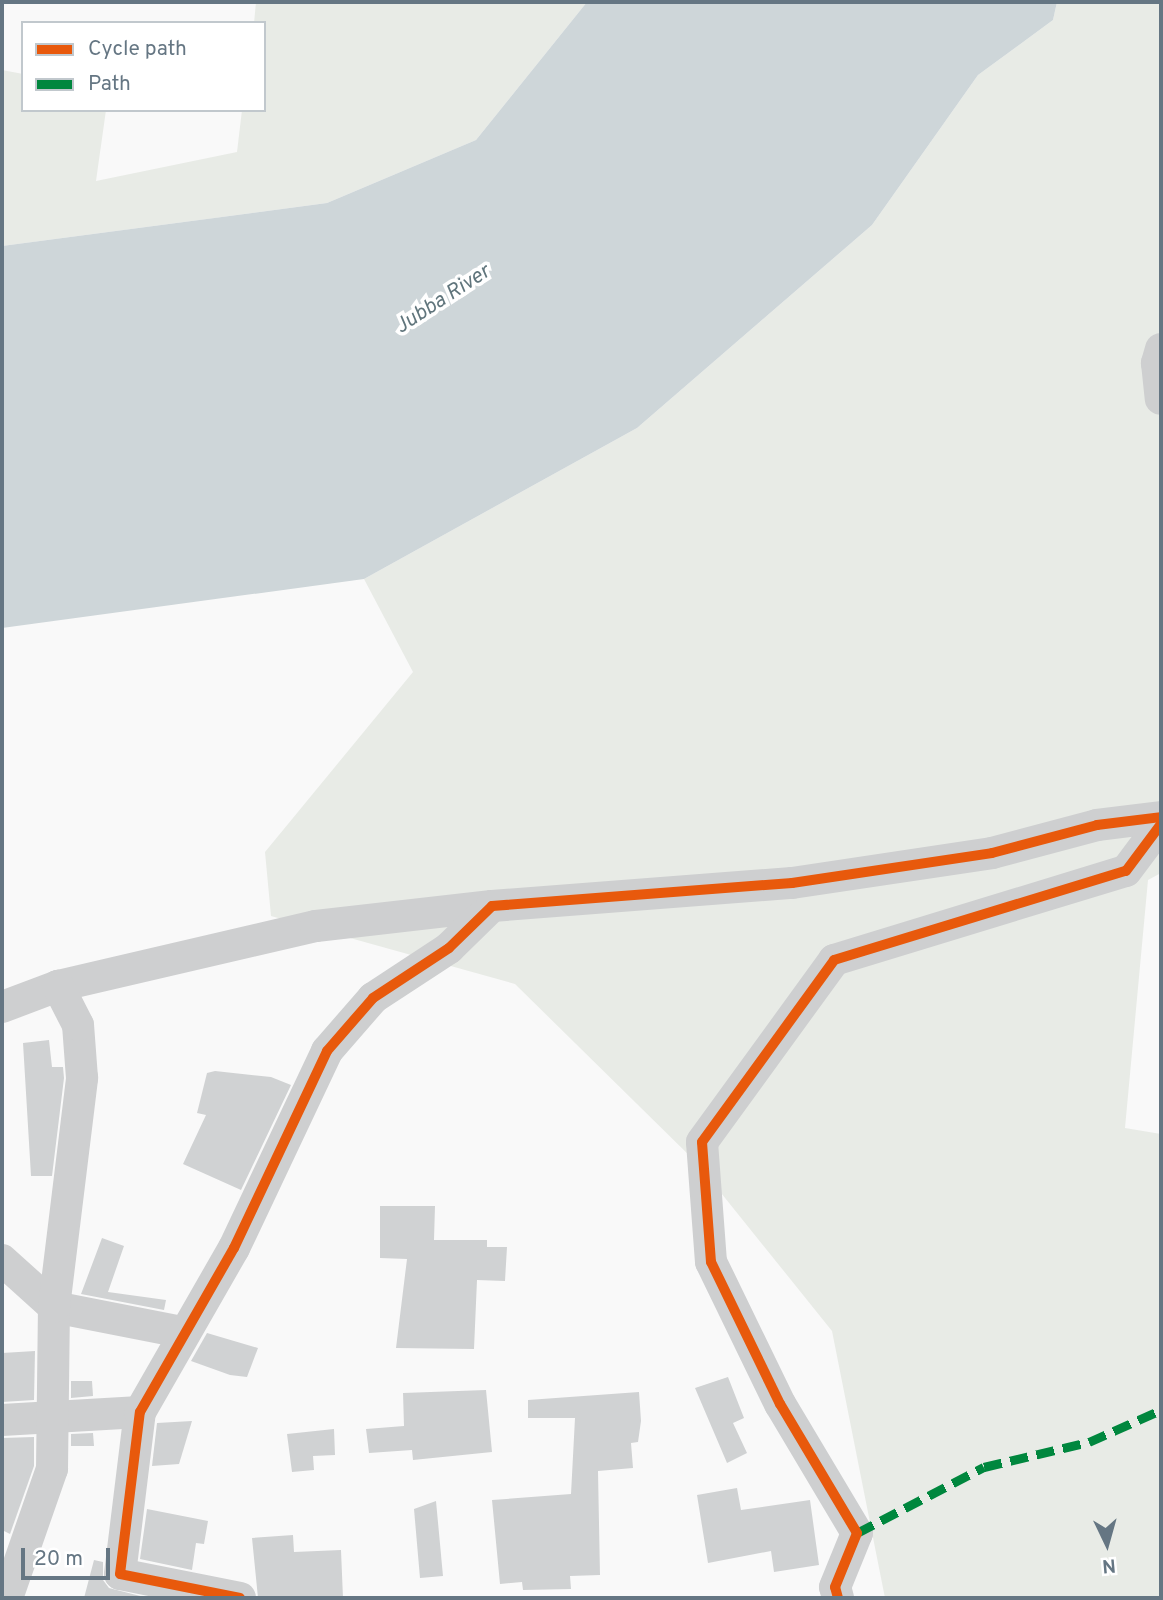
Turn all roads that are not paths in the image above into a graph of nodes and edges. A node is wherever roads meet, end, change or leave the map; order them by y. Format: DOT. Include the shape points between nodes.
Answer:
graph roads {
  1 [pos="1161,349"];
  2 [pos="1161,399"];
  3 [pos="1161,817"];
  4 [pos="1161,824"];
  5 [pos="492,906"];
  6 [pos="58,986"];
  7 [pos="2,1007"];
  8 [pos="2,1260"];
  9 [pos="54,1307"];
  10 [pos="182,1332"];
  11 [pos="140,1412"];
  12 [pos="54,1417"];
  13 [pos="2,1420"];
  14 [pos="7,1598"];
  15 [pos="240,1598"];
  16 [pos="838,1598"];
  1 -- 2 [label="street" via="1157,363"];
  3 -- 5 [label="street" via="1097,825 992,853 792,883"];
  4 -- 16 [label="street" via="1126,871 834,960 702,1142 711,1262 780,1404 857,1533 835,1587"];
  5 -- 6 [label="street" via="316,926"];
  5 -- 10 [label="street" via="449,948 373,998 327,1051 234,1248"];
  6 -- 7 [label="street"];
  6 -- 9 [label="street" via="78,1025 82,1079"];
  8 -- 9 [label="street"];
  9 -- 10 [label="street"];
  9 -- 12 [label="street"];
  10 -- 11 [label="street"];
  11 -- 12 [label="street"];
  11 -- 15 [label="street" via="120,1574"];
  12 -- 13 [label="street"];
  12 -- 14 [label="street" via="52,1469"];
}
